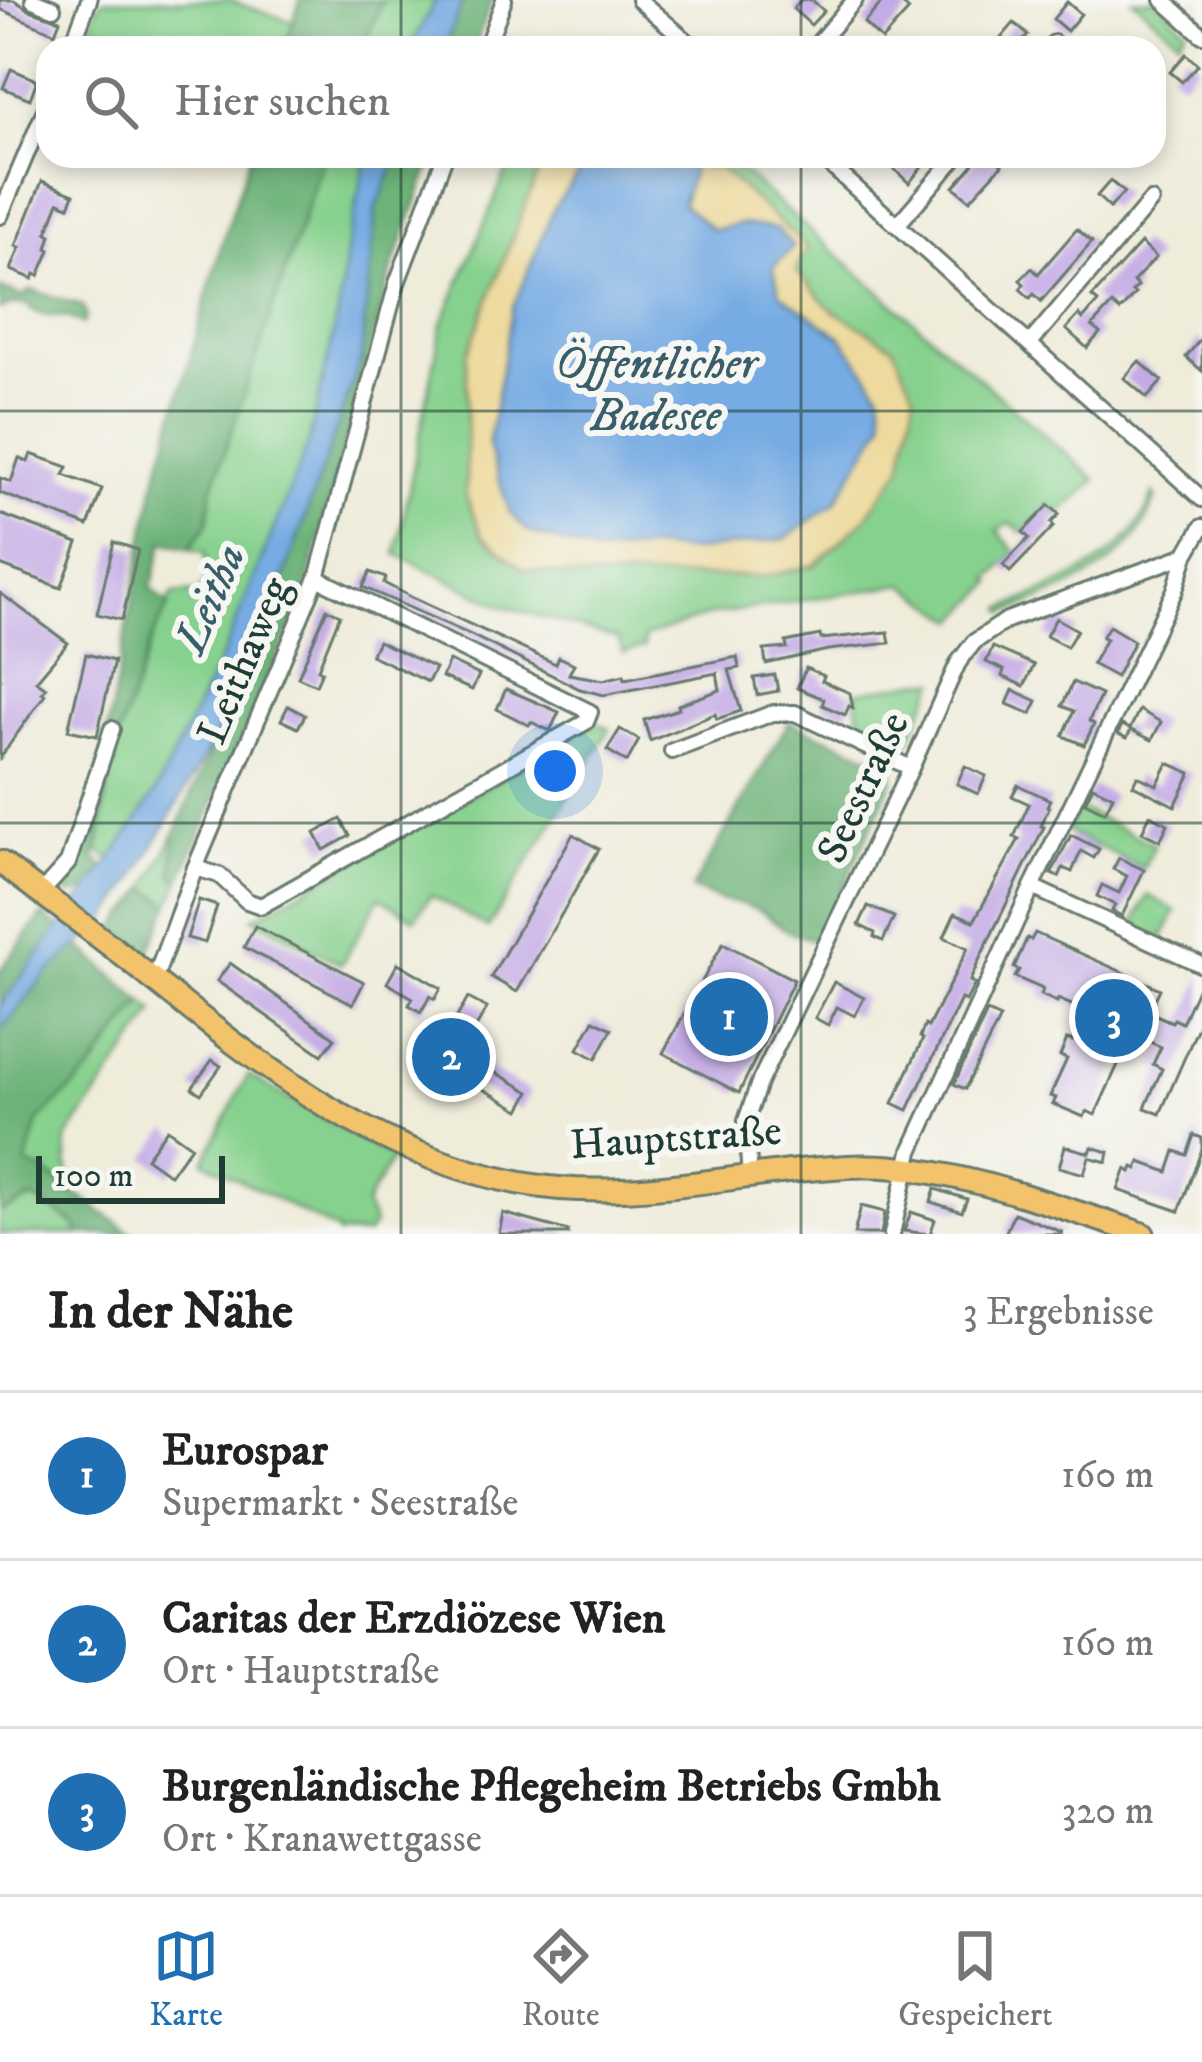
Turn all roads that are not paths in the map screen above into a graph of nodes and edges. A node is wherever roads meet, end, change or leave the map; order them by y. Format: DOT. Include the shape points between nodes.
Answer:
graph roads {
  1 [pos="33,0"];
  2 [pos="89,0"];
  3 [pos="504,0"];
  4 [pos="639,0"];
  5 [pos="855,0"];
  6 [pos="1163,0"];
  7 [pos="52,8"];
  8 [pos="1202,35"];
  9 [pos="75,36"];
  10 [pos="490,36"];
  11 [pos="681,36"];
  12 [pos="824,36"];
  13 [pos="36,131"];
  14 [pos="440,168"];
  15 [pos="834,168"];
  16 [pos="947,168"];
  17 [pos="1151,201"];
  18 [pos="0,216"];
  19 [pos="898,224"];
  20 [pos="1030,344"];
  21 [pos="1202,499"];
  22 [pos="1202,526"];
  23 [pos="1186,555"];
  24 [pos="317,578"];
  25 [pos="112,729"];
  26 [pos="672,751"];
  27 [pos="911,768"];
  28 [pos="0,862"];
  29 [pos="195,868"];
  30 [pos="1032,887"];
  31 [pos="45,896"];
  32 [pos="1202,965"];
  33 [pos="154,981"];
  34 [pos="907,1169"];
  35 [pos="750,1178"];
  36 [pos="892,1234"];
  37 [pos="1143,1234"];
  1 -- 7 [label="street"];
  2 -- 9 [label="street"];
  3 -- 10 [label="street"];
  4 -- 11 [label="street"];
  5 -- 12 [label="street"];
  6 -- 8 [label="street"];
  13 -- 18 [label="street"];
  14 -- 24 [label="street, Leithaweg" via="397,283"];
  15 -- 19 [label="street"];
  16 -- 19 [label="street"];
  17 -- 20 [label="street"];
  19 -- 20 [label="street"];
  20 -- 21 [label="street"];
  22 -- 23 [label="street"];
  23 -- 27 [label="street, Seestraße" via="1007,620 974,642"];
  23 -- 30 [label="street"];
  24 -- 29 [label="street, Leithaweg"];
  24 -- 29 [label="street" via="590,712 586,722 261,906"];
  25 -- 31 [label="street" via="68,863"];
  26 -- 27 [label="street" via="773,713 795,713"];
  27 -- 35 [label="street, Seestraße" via="759,1083 746,1121"];
  28 -- 31 [label="main road, Hauptstraße"];
  29 -- 33 [label="street, Leithaweg"];
  30 -- 32 [label="street"];
  30 -- 34 [label="street"];
  31 -- 33 [label="main road, Hauptstraße"];
  33 -- 35 [label="main road, Hauptstraße" via="303,1092 379,1137 460,1169 581,1190"];
  34 -- 35 [label="main road, Hauptstraße" via="816,1168"];
  34 -- 36 [label="street"];
  34 -- 37 [label="main road, Hauptstraße"];
}
